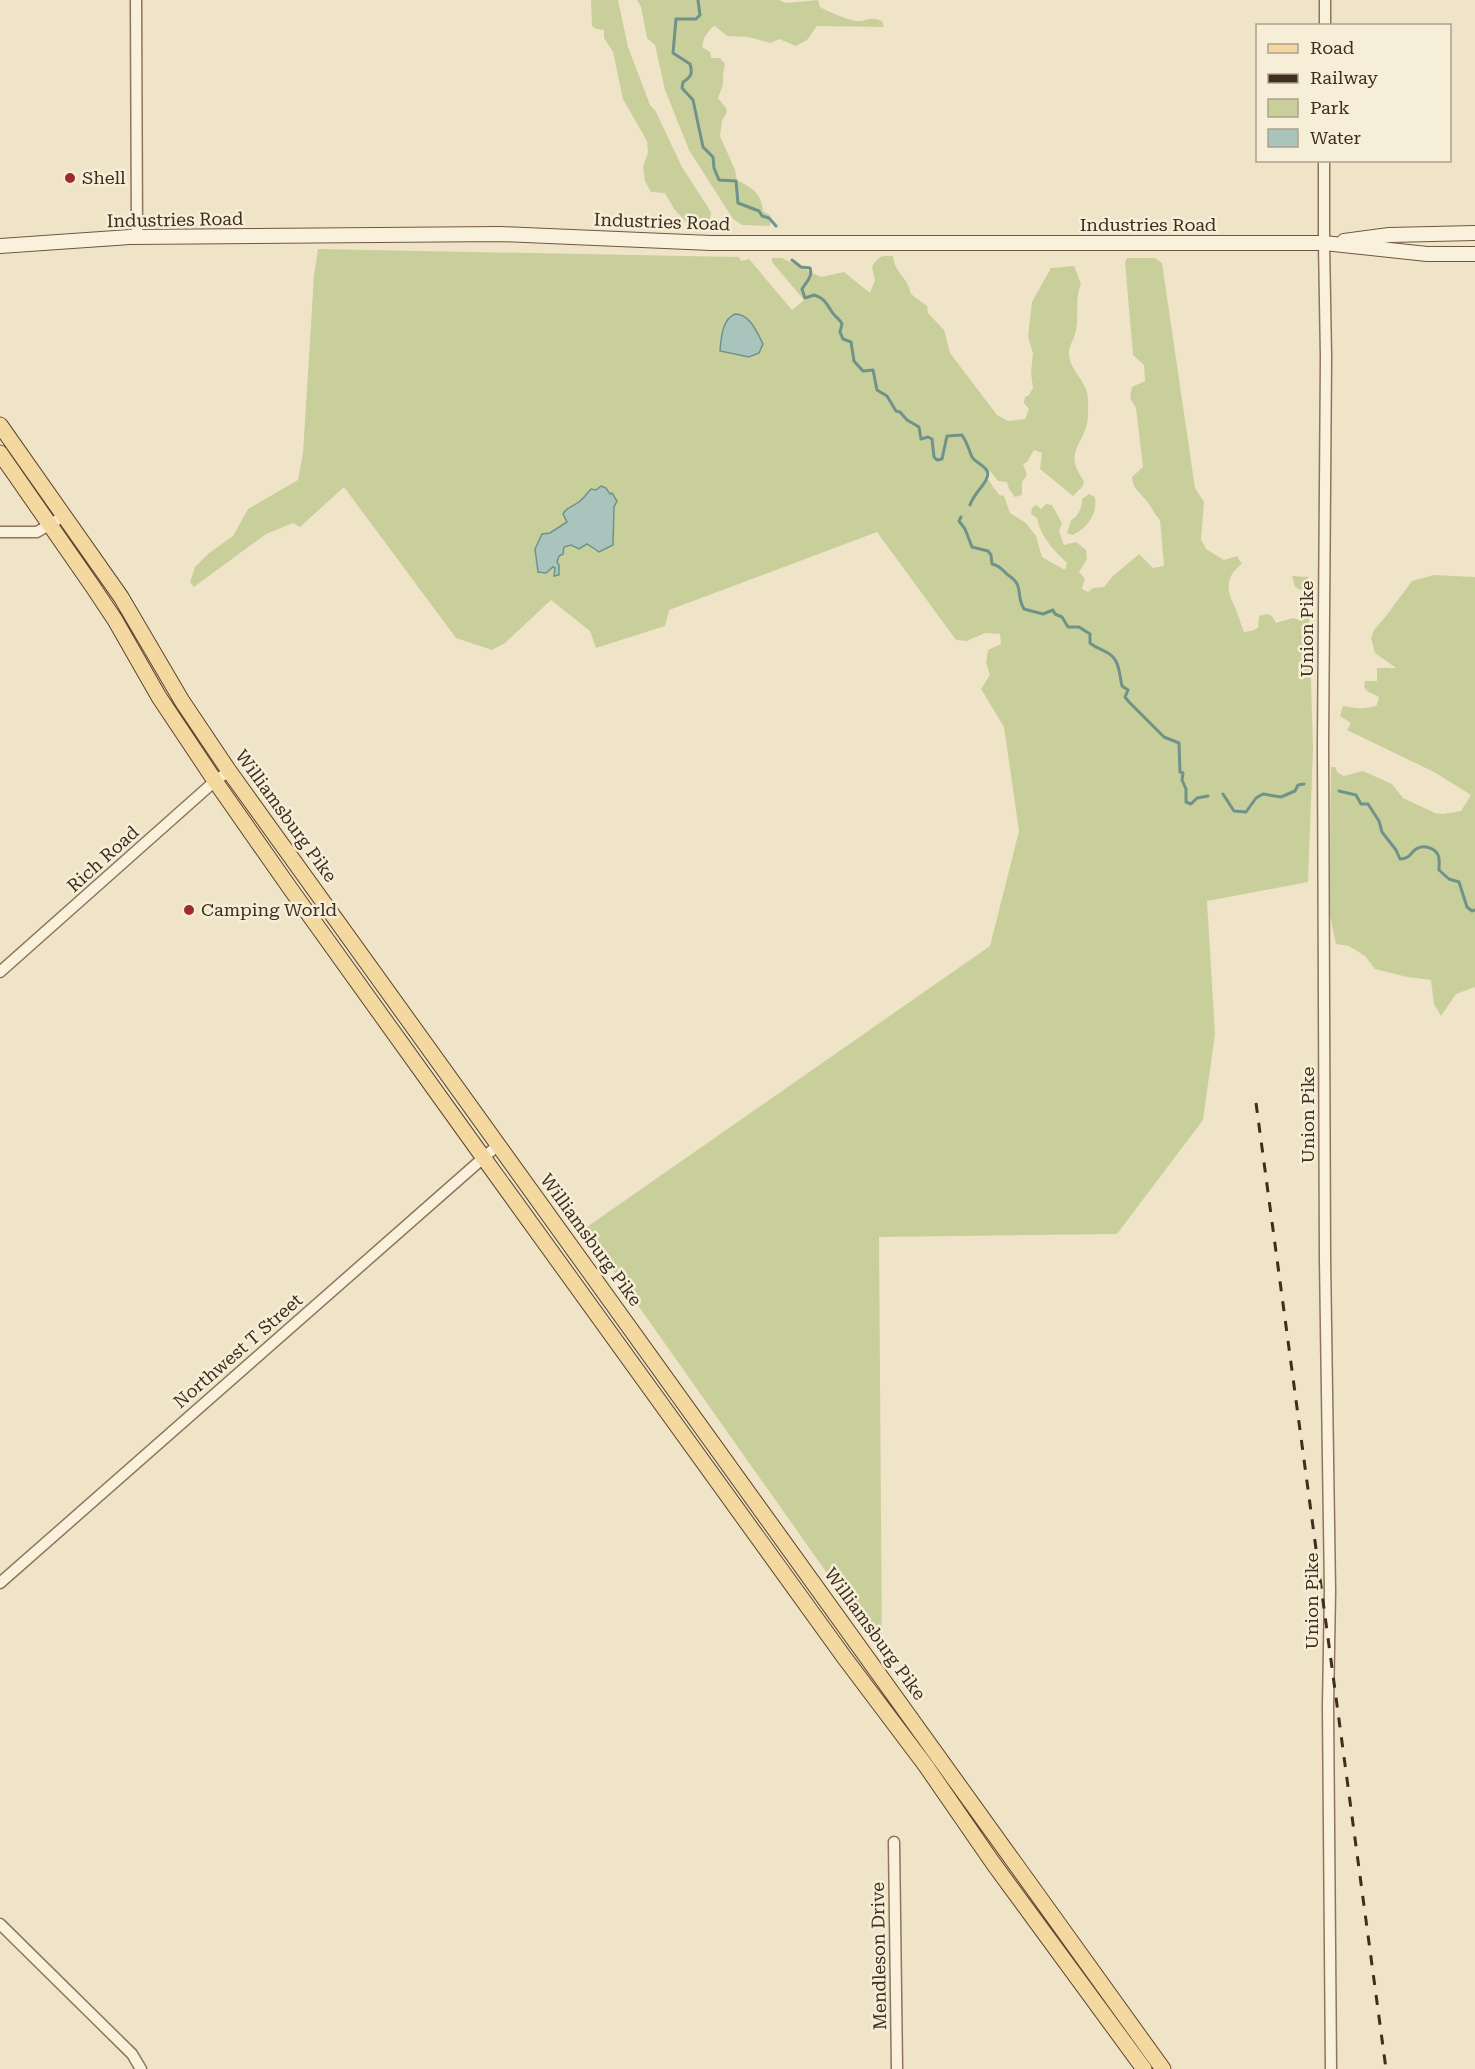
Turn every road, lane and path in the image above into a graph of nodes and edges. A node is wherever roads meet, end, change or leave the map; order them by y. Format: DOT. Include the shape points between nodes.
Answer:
graph roads {
  1 [pos="136,0"];
  2 [pos="1325,0"];
  3 [pos="1325,24"];
  4 [pos="1324,162"];
  5 [pos="1475,233"];
  6 [pos="137,237"];
  7 [pos="1324,243"];
  8 [pos="0,246"];
  9 [pos="1475,254"];
  10 [pos="0,425"];
  11 [pos="0,453"];
  12 [pos="64,516"];
  13 [pos="49,525"];
  14 [pos="0,532"];
  15 [pos="229,771"];
  16 [pos="214,781"];
  17 [pos="0,972"];
  18 [pos="498,1144"];
  19 [pos="483,1157"];
  20 [pos="0,1583"];
  21 [pos="894,1842"];
  22 [pos="0,1924"];
  23 [pos="141,2069"];
  24 [pos="897,2069"];
  25 [pos="1144,2069"];
  26 [pos="1162,2069"];
  27 [pos="1331,2069"];
  1 -- 6 [label="street"];
  2 -- 3 [label="street"];
  4 -- 7 [label="street, Union Pike"];
  5 -- 7 [label="street, Industries Road" via="1389,235"];
  6 -- 7 [label="street, Industries Road" via="532,234 711,243"];
  6 -- 8 [label="street, Industries Road"];
  7 -- 9 [label="street, Industries Road" via="1427,254"];
  7 -- 27 [label="street, Union Pike"];
  10 -- 12 [label="main road, Williamsburg Pike"];
  11 -- 13 [label="main road, Williamsburg Pike"];
  12 -- 13 [label="street"];
  12 -- 15 [label="main road, Williamsburg Pike" via="121,597"];
  13 -- 14 [label="street" via="37,532"];
  13 -- 16 [label="main road, Williamsburg Pike" via="115,620"];
  15 -- 16 [label="street, Rich Road"];
  15 -- 18 [label="main road, Williamsburg Pike"];
  16 -- 17 [label="street, Rich Road"];
  16 -- 19 [label="main road, Williamsburg Pike"];
  18 -- 19 [label="street, Northwest T Street"];
  18 -- 26 [label="main road, Williamsburg Pike"];
  19 -- 20 [label="street, Northwest T Street"];
  19 -- 25 [label="main road, Williamsburg Pike"];
  21 -- 24 [label="street, Mendleson Drive"];
  22 -- 23 [label="street" via="132,2054"];
}
